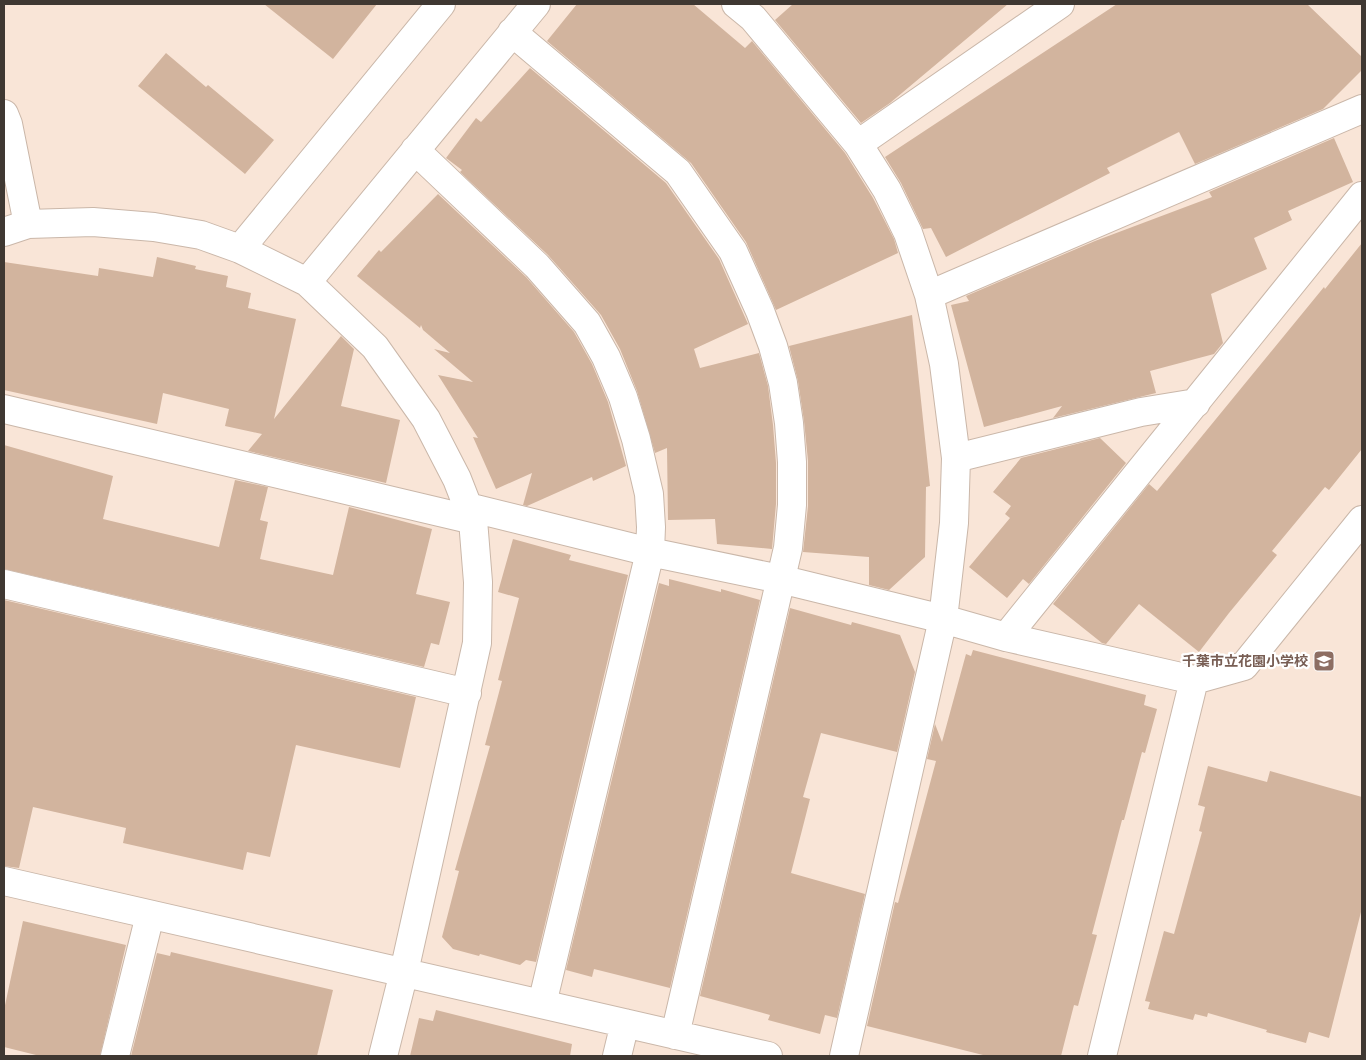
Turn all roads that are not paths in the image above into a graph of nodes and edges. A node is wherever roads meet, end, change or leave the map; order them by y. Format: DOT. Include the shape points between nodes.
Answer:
graph roads {
  1 [pos="441,4"];
  2 [pos="536,4"];
  3 [pos="1060,4"];
  4 [pos="752,8"];
  5 [pos="512,32"];
  6 [pos="1362,108"];
  7 [pos="4,114"];
  8 [pos="858,144"];
  9 [pos="416,150"];
  10 [pos="1362,196"];
  11 [pos="16,228"];
  12 [pos="240,249"];
  13 [pos="307,282"];
  14 [pos="929,296"];
  15 [pos="1196,403"];
  16 [pos="4,409"];
  17 [pos="956,458"];
  18 [pos="470,514"];
  19 [pos="1362,520"];
  20 [pos="650,552"];
  21 [pos="780,579"];
  22 [pos="4,584"];
  23 [pos="943,620"];
  24 [pos="1006,637"];
  25 [pos="1194,680"];
  26 [pos="467,693"];
  27 [pos="4,881"];
  28 [pos="150,916"];
  29 [pos="404,972"];
  30 [pos="542,1004"];
  31 [pos="625,1024"];
  32 [pos="676,1035"];
  33 [pos="115,1056"];
  34 [pos="383,1056"];
  35 [pos="617,1056"];
  36 [pos="768,1056"];
  37 [pos="844,1056"];
  38 [pos="1102,1056"];
  1 -- 12 [label="street"];
  2 -- 5 [label="street"];
  3 -- 8 [label="street"];
  4 -- 8 [label="street"];
  5 -- 9 [label="street"];
  5 -- 21 [label="street" via="678,172 734,251 773,346 789,423 792,505 788,548"];
  6 -- 14 [label="street"];
  7 -- 11 [label="street" via="8,124"];
  8 -- 14 [label="street" via="887,190 908,233"];
  9 -- 13 [label="street"];
  9 -- 20 [label="street" via="536,266 587,323 606,357 636,439 649,494"];
  10 -- 15 [label="street"];
  11 -- 12 [label="street" via="93,222 154,227 201,235"];
  12 -- 13 [label="street"];
  13 -- 18 [label="street" via="346,317 380,355 426,419 457,479"];
  14 -- 17 [label="street" via="944,364"];
  15 -- 17 [label="street" via="1141,412"];
  15 -- 24 [label="street"];
  16 -- 18 [label="street"];
  17 -- 23 [label="street" via="954,523"];
  18 -- 20 [label="street"];
  18 -- 26 [label="street" via="478,582 477,643"];
  19 -- 25 [label="street" via="1244,666"];
  20 -- 21 [label="street"];
  20 -- 30 [label="street"];
  21 -- 23 [label="street"];
  21 -- 32 [label="street"];
  22 -- 26 [label="street"];
  23 -- 24 [label="street"];
  23 -- 37 [label="street"];
  24 -- 25 [label="street"];
  25 -- 38 [label="street"];
  26 -- 29 [label="street"];
  27 -- 28 [label="street"];
  28 -- 29 [label="street"];
  28 -- 33 [label="street"];
  29 -- 30 [label="street"];
  29 -- 34 [label="street"];
  30 -- 31 [label="street"];
  31 -- 32 [label="street"];
  31 -- 35 [label="street"];
  32 -- 36 [label="street"];
}
